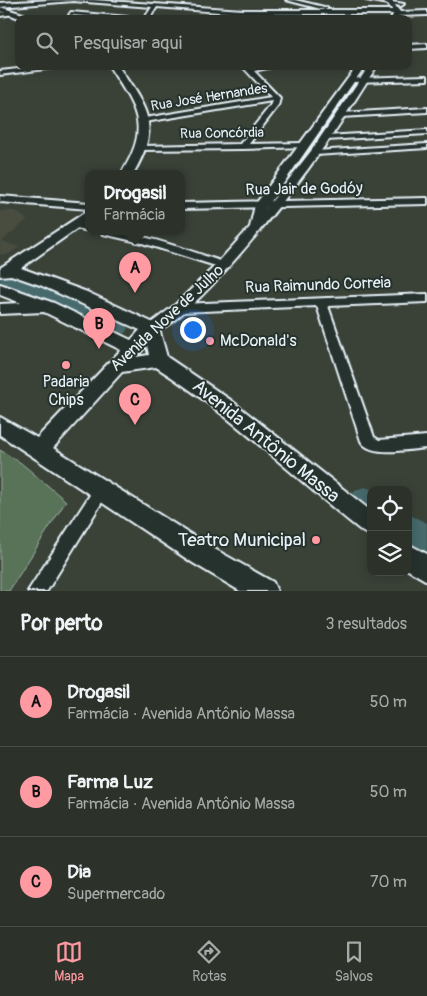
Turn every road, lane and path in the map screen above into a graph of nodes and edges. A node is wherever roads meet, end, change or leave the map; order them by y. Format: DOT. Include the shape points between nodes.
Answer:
graph roads {
  1 [pos="74,0"];
  2 [pos="189,0"];
  3 [pos="288,0"];
  4 [pos="368,0"];
  5 [pos="392,1"];
  6 [pos="0,5"];
  7 [pos="155,7"];
  8 [pos="169,8"];
  9 [pos="0,9"];
  10 [pos="243,12"];
  11 [pos="332,12"];
  12 [pos="345,12"];
  13 [pos="286,13"];
  14 [pos="427,13"];
  15 [pos="0,14"];
  16 [pos="11,14"];
  17 [pos="70,14"];
  18 [pos="15,15"];
  19 [pos="82,15"];
  20 [pos="149,15"];
  21 [pos="243,15"];
  22 [pos="334,15"];
  23 [pos="396,15"];
  24 [pos="405,15"];
  25 [pos="412,16"];
  26 [pos="427,46"];
  27 [pos="412,47"];
  28 [pos="28,70"];
  29 [pos="115,70"];
  30 [pos="249,70"];
  31 [pos="358,70"];
  32 [pos="370,70"];
  33 [pos="0,73"];
  34 [pos="427,78"];
  35 [pos="352,80"];
  36 [pos="363,80"];
  37 [pos="276,98"];
  38 [pos="427,110"];
  39 [pos="341,114"];
  40 [pos="145,120"];
  41 [pos="427,132"];
  42 [pos="326,138"];
  43 [pos="304,145"];
  44 [pos="427,146"];
  45 [pos="242,147"];
  46 [pos="141,148"];
  47 [pos="315,153"];
  48 [pos="129,170"];
  49 [pos="0,199"];
  50 [pos="427,201"];
  51 [pos="261,205"];
  52 [pos="276,205"];
  53 [pos="85,206"];
  54 [pos="185,206"];
  55 [pos="82,226"];
  56 [pos="254,229"];
  57 [pos="121,235"];
  58 [pos="224,265"];
  59 [pos="3,270"];
  60 [pos="0,289"];
  61 [pos="427,298"];
  62 [pos="322,300"];
  63 [pos="48,307"];
  64 [pos="180,308"];
  65 [pos="0,309"];
  66 [pos="152,329"];
  67 [pos="133,348"];
  68 [pos="159,360"];
  69 [pos="115,366"];
  70 [pos="0,425"];
  71 [pos="427,442"];
  72 [pos="39,450"];
  73 [pos="102,488"];
  74 [pos="367,522"];
  75 [pos="412,558"];
  76 [pos="427,569"];
  77 [pos="37,591"];
  78 [pos="264,591"];
  1 -- 6 [label="street"];
  1 -- 7 [label="street"];
  2 -- 8 [label="street"];
  3 -- 12 [label="street"];
  4 -- 5 [label="street"];
  5 -- 23 [label="street"];
  5 -- 24 [label="street" via="401,4"];
  7 -- 8 [label="street"];
  7 -- 20 [label="street"];
  8 -- 10 [label="street"];
  9 -- 16 [label="main road"];
  10 -- 13 [label="street"];
  10 -- 21 [label="street"];
  11 -- 12 [label="street"];
  11 -- 13 [label="street"];
  11 -- 22 [label="street"];
  12 -- 23 [label="street"];
  14 -- 25 [label="street"];
  15 -- 16 [label="street"];
  16 -- 18 [label="main road"];
  17 -- 19 [label="street"];
  26 -- 27 [label="street"];
  28 -- 33 [label="street"];
  29 -- 40 [label="main road"];
  30 -- 37 [label="street"];
  31 -- 35 [label="street, Avenida Nove de Julho"];
  32 -- 36 [label="street, Avenida Nove de Julho"];
  34 -- 36 [label="street"];
  35 -- 36 [label="street"];
  35 -- 43 [label="street, Avenida Nove de Julho"];
  36 -- 39 [label="street, Avenida Nove de Julho"];
  37 -- 40 [label="street, Rua José Hernandes"];
  37 -- 45 [label="street" via="274,106"];
  38 -- 39 [label="street"];
  39 -- 42 [label="street, Avenida Nove de Julho"];
  40 -- 46 [label="main road"];
  41 -- 42 [label="street"];
  42 -- 47 [label="street, Avenida Nove de Julho"];
  43 -- 45 [label="street, Rua Concórdia"];
  43 -- 51 [label="street, Avenida Nove de Julho"];
  44 -- 47 [label="street"];
  45 -- 46 [label="street, Rua Concórdia"];
  46 -- 48 [label="main road"];
  47 -- 52 [label="street, Avenida Nove de Julho"];
  49 -- 53 [label="street"];
  50 -- 52 [label="street, Rua Jair de Godóy"];
  51 -- 52 [label="street, Rua Jair de Godóy"];
  51 -- 54 [label="street, Rua Jair de Godóy"];
  51 -- 56 [label="street, Avenida Nove de Julho"];
  52 -- 56 [label="street, Avenida Nove de Julho"];
  55 -- 59 [label="main road"];
  56 -- 58 [label="street, Avenida Nove de Julho"];
  57 -- 58 [label="street"];
  58 -- 64 [label="street, Avenida Nove de Julho"];
  59 -- 66 [label="main road" via="79,294"];
  60 -- 63 [label="main road"];
  61 -- 62 [label="street, Rua Raimundo Correia"];
  62 -- 64 [label="street, Rua Raimundo Correia"];
  62 -- 71 [label="street" via="368,441 378,446"];
  63 -- 65 [label="main road"];
  63 -- 67 [label="main road"];
  64 -- 66 [label="street, Avenida Nove de Julho"];
  66 -- 67 [label="main road, Avenida Nove de Julho"];
  66 -- 68 [label="main road"];
  67 -- 69 [label="main road, Avenida Nove de Julho"];
  68 -- 69 [label="main road"];
  68 -- 74 [label="main road, Avenida Antônio Massa" via="225,406"];
  69 -- 72 [label="main road, Avenida Nove de Julho"];
  70 -- 72 [label="main road"];
  72 -- 73 [label="main road"];
  73 -- 77 [label="street"];
  73 -- 78 [label="main road" via="202,555"];
  75 -- 76 [label="main road"];
}
